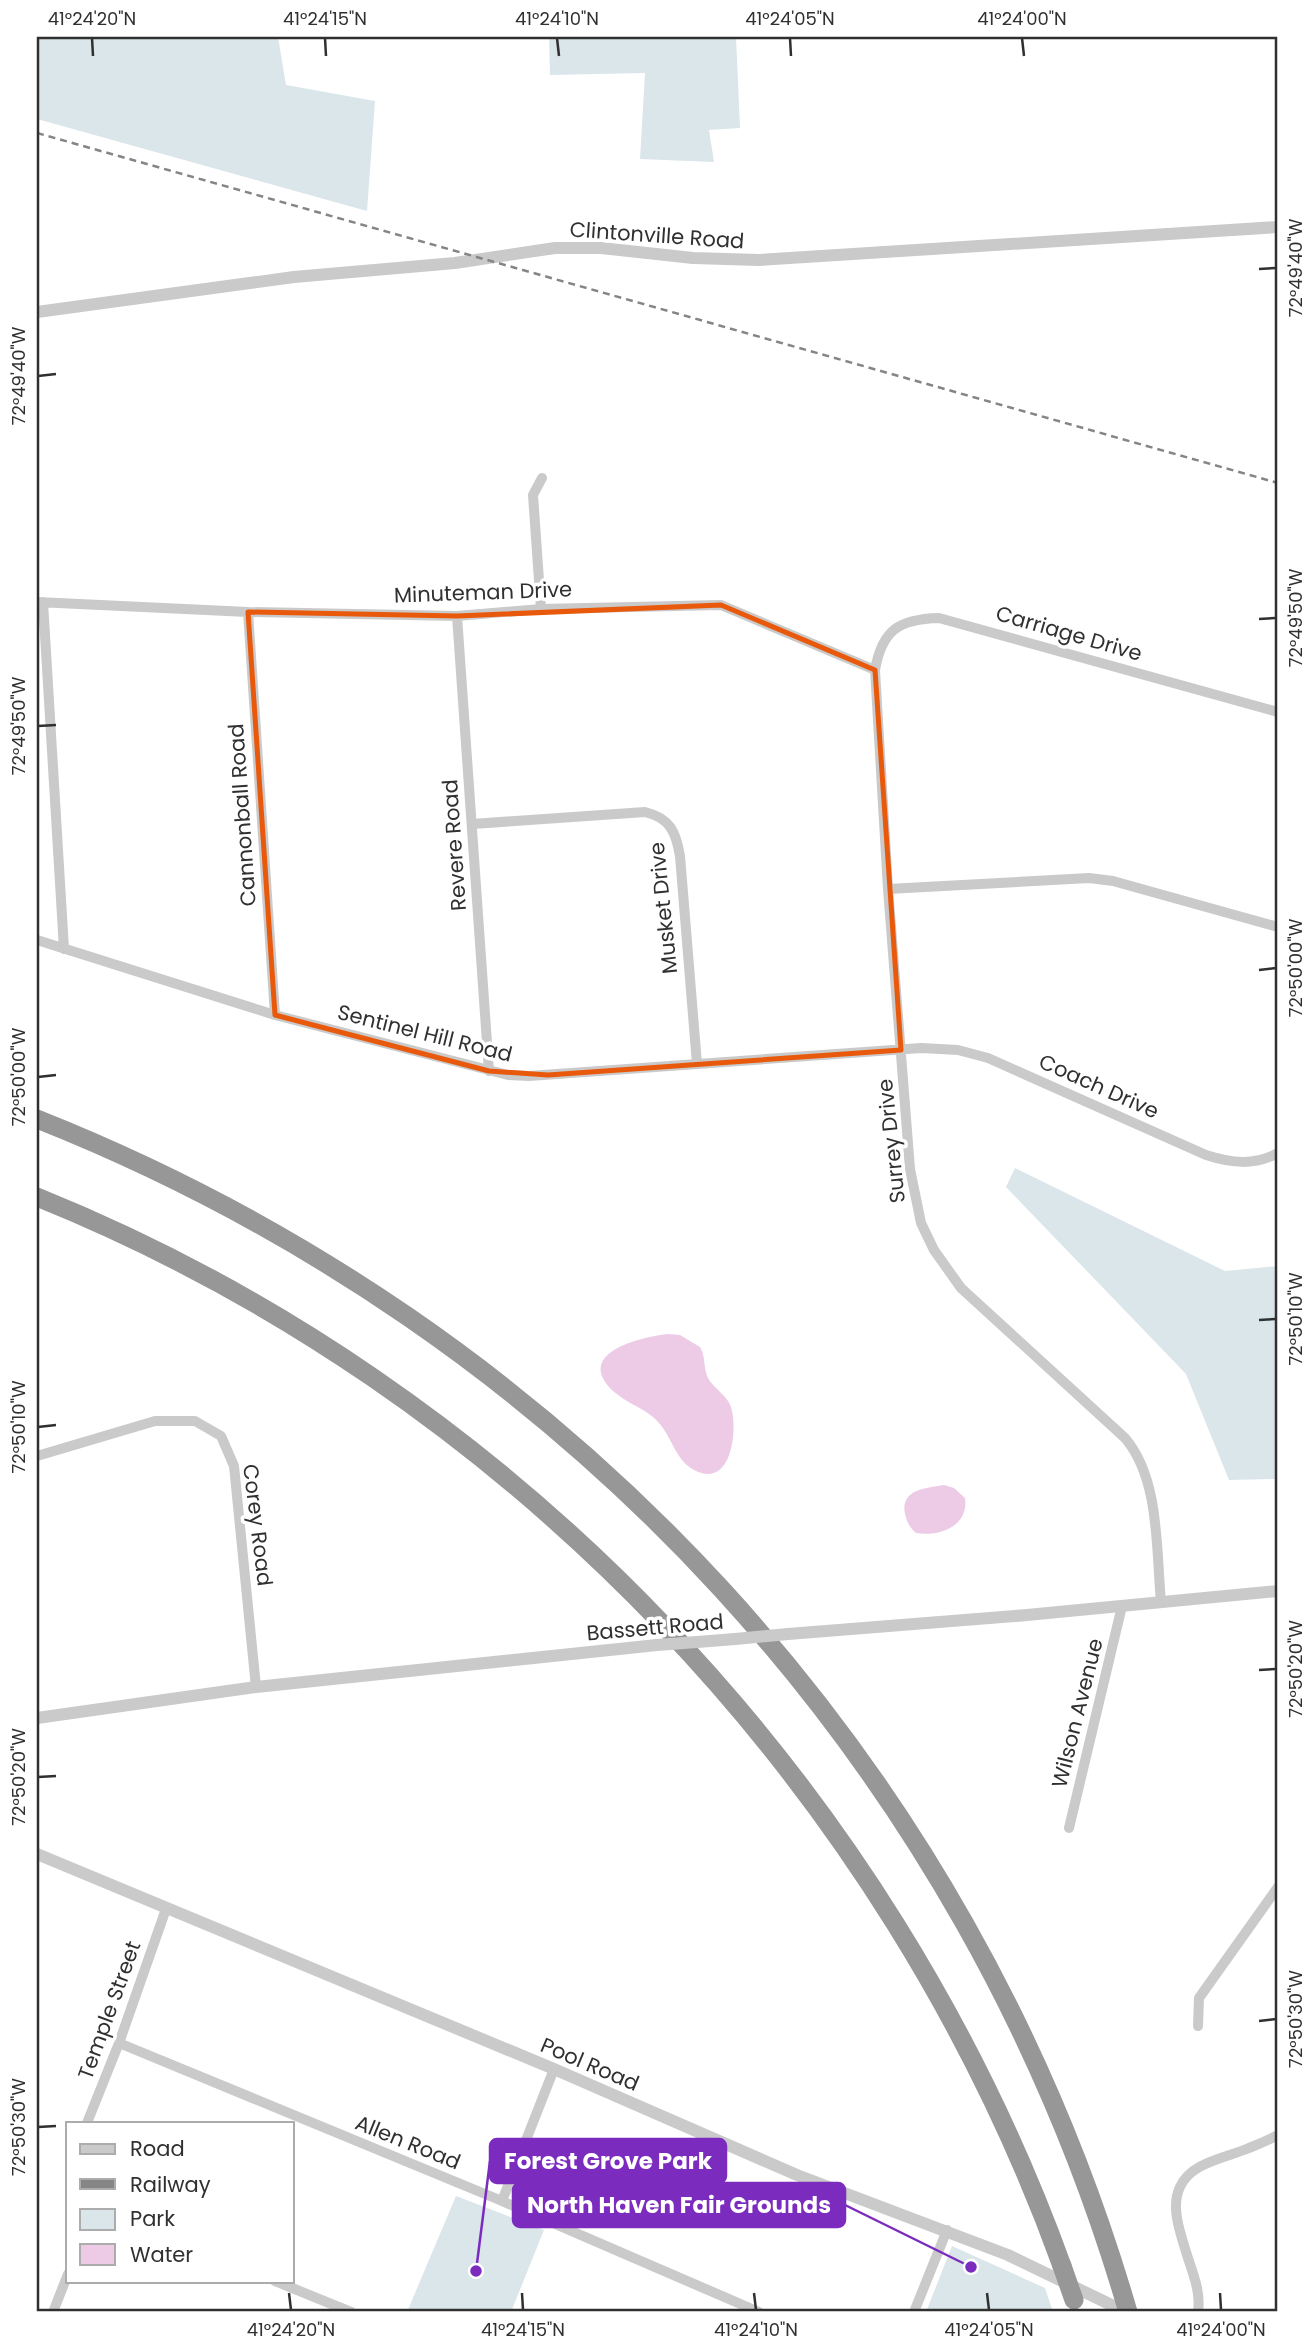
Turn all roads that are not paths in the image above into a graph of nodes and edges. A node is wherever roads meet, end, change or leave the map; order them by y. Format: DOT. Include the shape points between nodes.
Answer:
graph roads {
  1 [pos="1278,228"];
  2 [pos="37,312"];
  3 [pos="542,478"];
  4 [pos="40,602"];
  5 [pos="541,609"];
  6 [pos="248,612"];
  7 [pos="457,616"];
  8 [pos="875,670"];
  9 [pos="1278,712"];
  10 [pos="472,824"];
  11 [pos="888,889"];
  12 [pos="1278,927"];
  13 [pos="37,940"];
  14 [pos="64,949"];
  15 [pos="275,1015"];
  16 [pos="901,1050"];
  17 [pos="697,1064"];
  18 [pos="489,1071"];
  19 [pos="37,1119"];
  20 [pos="1278,1153"];
  21 [pos="37,1197"];
  22 [pos="37,1456"];
  23 [pos="1278,1591"];
  24 [pos="1161,1601"];
  25 [pos="1122,1606"];
  26 [pos="256,1688"];
  27 [pos="37,1718"];
  28 [pos="1069,1828"];
  29 [pos="37,1854"];
  30 [pos="1278,1887"];
  31 [pos="166,1909"];
  32 [pos="1198,2026"];
  33 [pos="119,2043"];
  34 [pos="554,2069"];
  35 [pos="87,2122"];
  36 [pos="1278,2135"];
  37 [pos="502,2202"];
  38 [pos="947,2230"];
  39 [pos="66,2279"];
  40 [pos="277,2282"];
  41 [pos="1076,2306"];
  42 [pos="1126,2307"];
  43 [pos="53,2312"];
  44 [pos="351,2312"];
  45 [pos="759,2312"];
  46 [pos="914,2312"];
  47 [pos="1198,2312"];
  1 -- 2 [label="street, Clintonville Road" via="760,260 555,248"];
  3 -- 5 [label="street" via="533,495"];
  4 -- 6 [label="street, Minuteman Drive"];
  4 -- 14 [label="street"];
  5 -- 7 [label="street, Minuteman Drive"];
  5 -- 8 [label="street, Minuteman Drive" via="721,605"];
  6 -- 7 [label="street, Minuteman Drive"];
  6 -- 15 [label="street, Cannonball Road"];
  7 -- 10 [label="street, Revere Road"];
  8 -- 9 [label="street, Carriage Drive" via="891,632 912,620 939,618"];
  8 -- 11 [label="street, Surrey Drive"];
  10 -- 17 [label="street, Musket Drive" via="645,812 665,821 673,830 680,856"];
  10 -- 18 [label="street, Revere Road"];
  11 -- 12 [label="street" via="1090,878"];
  11 -- 16 [label="street, Surrey Drive"];
  13 -- 14 [label="street, Sentinel Hill Road"];
  14 -- 15 [label="street, Sentinel Hill Road"];
  15 -- 18 [label="street, Sentinel Hill Road"];
  16 -- 17 [label="street, Sentinel Hill Road"];
  16 -- 20 [label="street, Coach Drive" via="950,1049 988,1058 1226,1161 1257,1161"];
  16 -- 24 [label="street, Surrey Drive" via="913,1192 927,1238 961,1288 1139,1456 1151,1492"];
  17 -- 18 [label="street, Sentinel Hill Road" via="529,1076"];
  19 -- 42 [label="highway" via="219,1203 405,1314 576,1446 724,1591 862,1762 963,1921 1050,2095 1094,2206"];
  21 -- 41 [label="highway, bridge" via="201,1274 364,1373 446,1431 541,1508 653,1614 771,1748 890,1914 985,2087 1027,2178"];
  22 -- 26 [label="street, Corey Road" via="155,1421 195,1421 221,1436 234,1466"];
  23 -- 24 [label="street, Bassett Road"];
  24 -- 25 [label="street, Bassett Road"];
  25 -- 26 [label="street, Bassett Road, bridge" via="657,1645"];
  25 -- 28 [label="street, Wilson Avenue"];
  26 -- 27 [label="street, Bassett Road"];
  29 -- 31 [label="street, Pool Road"];
  30 -- 32 [label="street" via="1199,1998"];
  31 -- 33 [label="street, Temple Street"];
  31 -- 34 [label="street, Pool Road"];
  33 -- 35 [label="street, Temple Street"];
  33 -- 37 [label="street, Allen Road"];
  34 -- 37 [label="street"];
  34 -- 38 [label="street, Pool Road" via="797,2175"];
  36 -- 47 [label="street" via="1210,2162 1191,2173 1180,2187 1176,2207 1200,2299"];
  37 -- 45 [label="street, Allen Road"];
  38 -- 42 [label="street, Pool Road"];
  38 -- 46 [label="street"];
  39 -- 43 [label="street"];
  40 -- 44 [label="street"];
}
